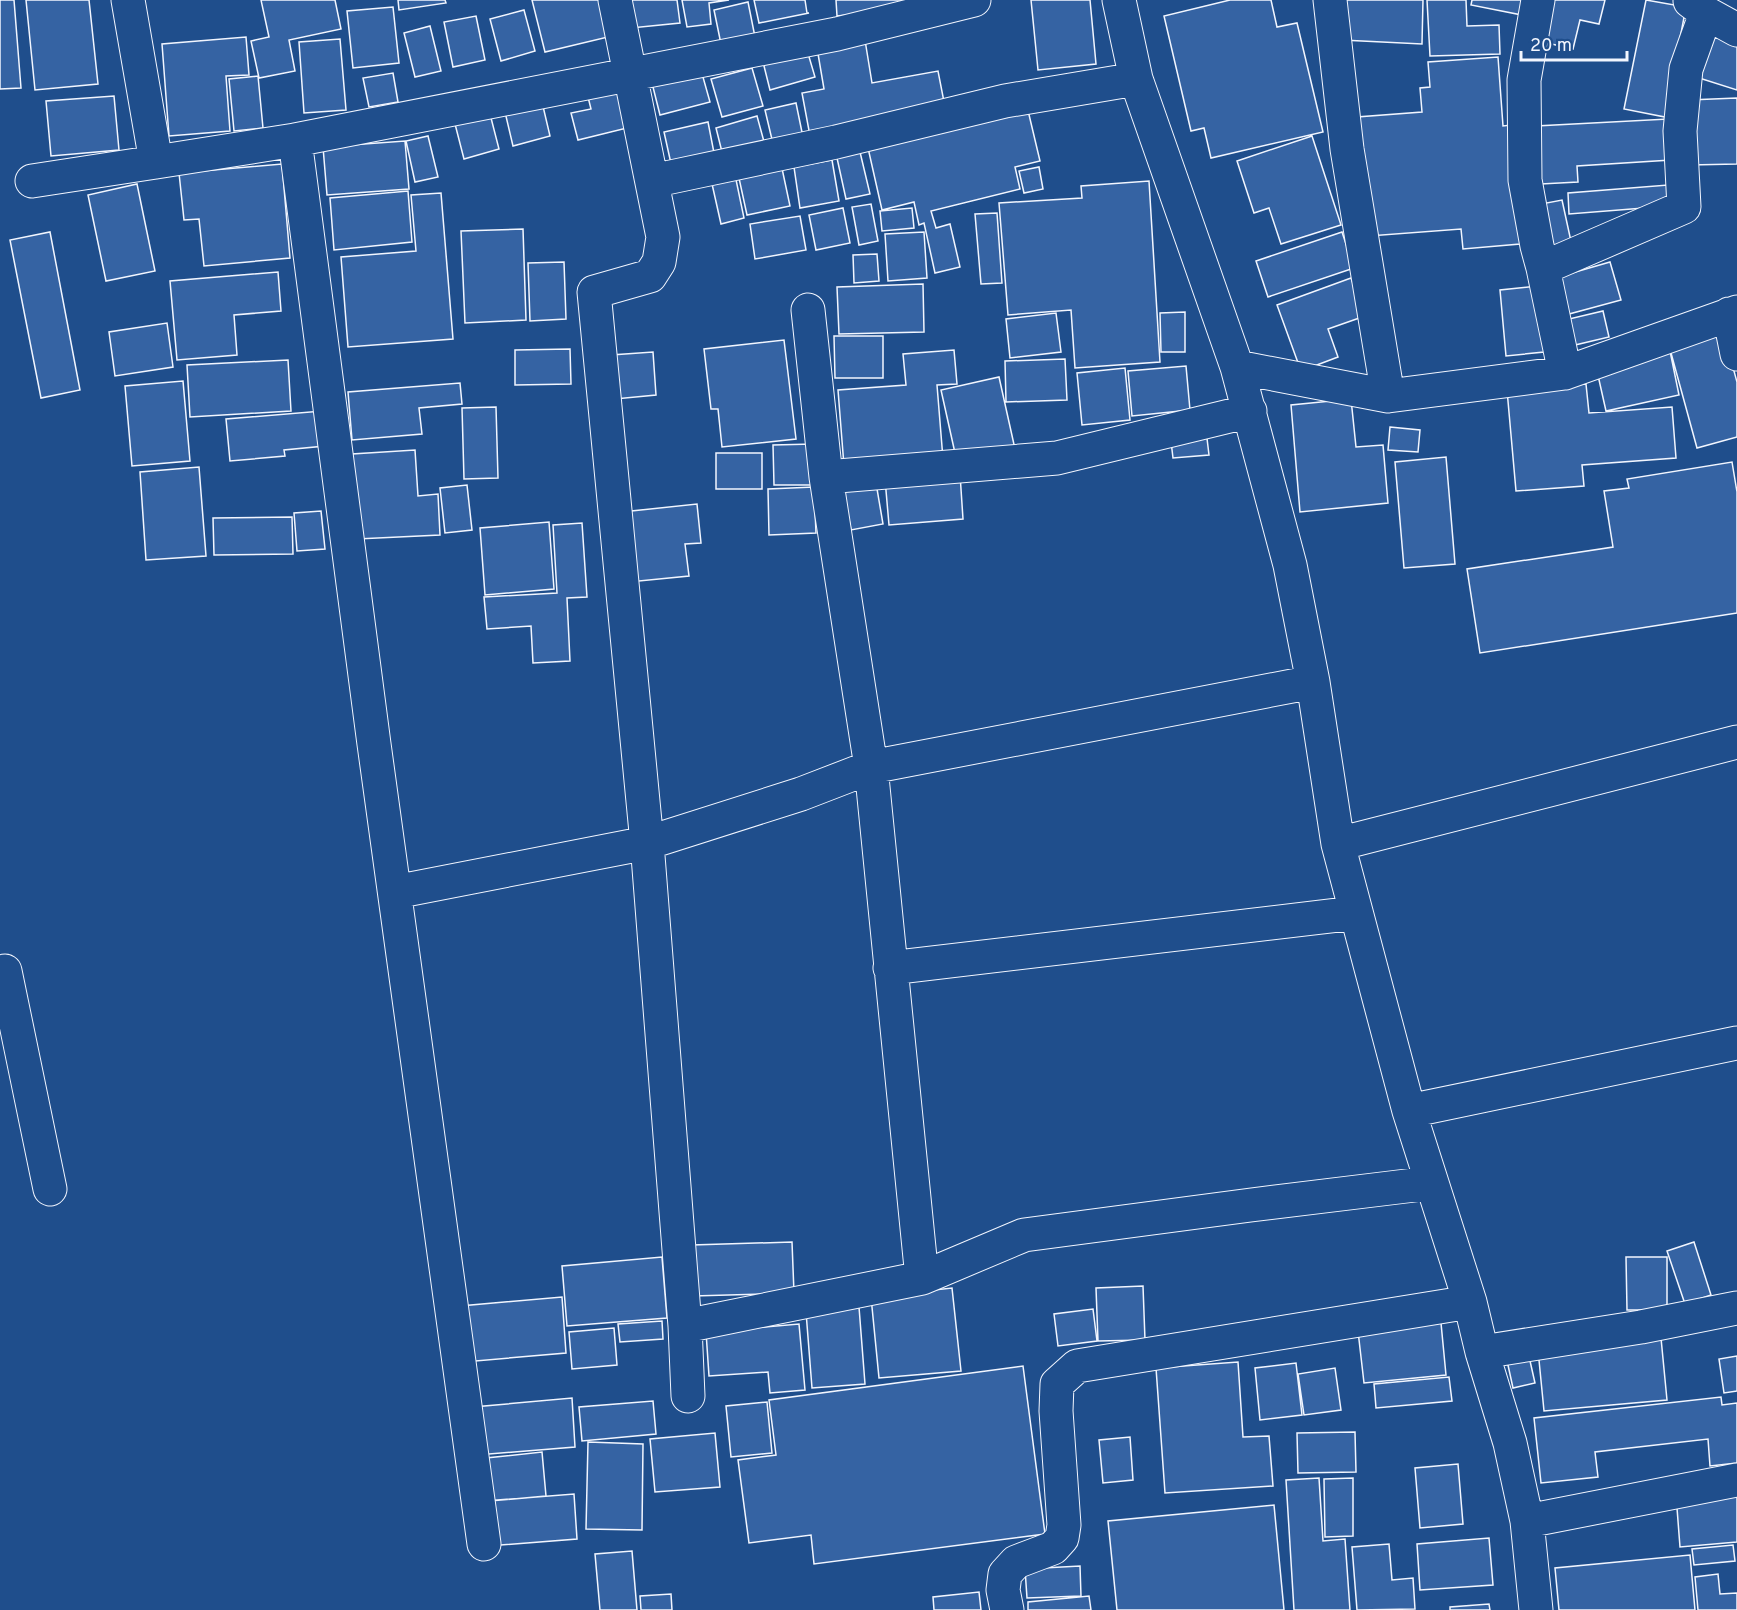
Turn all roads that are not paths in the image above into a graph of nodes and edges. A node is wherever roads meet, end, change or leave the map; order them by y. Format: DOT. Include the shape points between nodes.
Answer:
graph roads {
  1 [pos="128,0"];
  2 [pos="615,0"];
  3 [pos="974,0"];
  4 [pos="1119,0"];
  5 [pos="1330,0"];
  6 [pos="1538,0"];
  7 [pos="1697,6"];
  8 [pos="1737,30"];
  9 [pos="630,73"];
  10 [pos="1136,79"];
  11 [pos="295,140"];
  12 [pos="156,162"];
  13 [pos="32,181"];
  14 [pos="652,181"];
  15 [pos="1543,268"];
  16 [pos="808,310"];
  17 [pos="1733,313"];
  18 [pos="1737,354"];
  19 [pos="1237,367"];
  20 [pos="1565,373"];
  21 [pos="1388,396"];
  22 [pos="1250,411"];
  23 [pos="826,477"];
  24 [pos="1313,682"];
  25 [pos="1737,742"];
  26 [pos="871,767"];
  27 [pos="647,843"];
  28 [pos="1338,844"];
  29 [pos="395,892"];
  30 [pos="1355,913"];
  31 [pos="2,964"];
  32 [pos="890,968"];
  33 [pos="1737,1042"];
  34 [pos="1409,1111"];
  35 [pos="1431,1183"];
  36 [pos="50,1189"];
  37 [pos="922,1278"];
  38 [pos="1470,1302"];
  39 [pos="1737,1308"];
  40 [pos="685,1326"];
  41 [pos="1482,1352"];
  42 [pos="688,1396"];
  43 [pos="1737,1480"];
  44 [pos="1527,1521"];
  45 [pos="484,1544"];
  46 [pos="1007,1610"];
  47 [pos="1536,1610"];
  1 -- 12 [label="street"];
  2 -- 9 [label="street"];
  3 -- 9 [label="street" via="837,34"];
  4 -- 10 [label="street"];
  5 -- 21 [label="street" via="1347,149"];
  6 -- 15 [label="street" via="1524,80 1525,180"];
  7 -- 8 [label="street"];
  7 -- 15 [label="street" via="1680,131 1684,207"];
  9 -- 11 [label="street"];
  9 -- 14 [label="street"];
  10 -- 14 [label="street" via="1005,100 836,142"];
  10 -- 19 [label="street"];
  11 -- 12 [label="street"];
  11 -- 29 [label="street"];
  12 -- 13 [label="street"];
  14 -- 27 [label="street" via="663,237 659,262 650,276 594,292"];
  15 -- 20 [label="street"];
  16 -- 23 [label="street"];
  17 -- 18 [label="street"];
  17 -- 20 [label="street"];
  19 -- 21 [label="street"];
  19 -- 22 [label="street"];
  20 -- 21 [label="street"];
  22 -- 23 [label="street" via="1057,458"];
  22 -- 24 [label="street" via="1290,565"];
  23 -- 26 [label="street"];
  24 -- 26 [label="street"];
  24 -- 28 [label="street"];
  25 -- 28 [label="street"];
  26 -- 27 [label="street" via="801,795"];
  26 -- 32 [label="street"];
  27 -- 29 [label="street"];
  27 -- 40 [label="street"];
  28 -- 30 [label="street"];
  29 -- 45 [label="street"];
  30 -- 32 [label="street"];
  30 -- 34 [label="street"];
  31 -- 36 [label="street"];
  32 -- 37 [label="street"];
  33 -- 34 [label="street"];
  34 -- 35 [label="street"];
  35 -- 37 [label="street" via="1024,1235"];
  35 -- 38 [label="street"];
  37 -- 40 [label="street"];
  38 -- 41 [label="street"];
  38 -- 46 [label="street" via="1077,1366 1057,1384 1062,1538 1053,1548 1016,1562 1005,1574"];
  39 -- 41 [label="street"];
  40 -- 42 [label="street"];
  41 -- 44 [label="street" via="1510,1443"];
  43 -- 44 [label="street"];
  44 -- 47 [label="street"];
}
